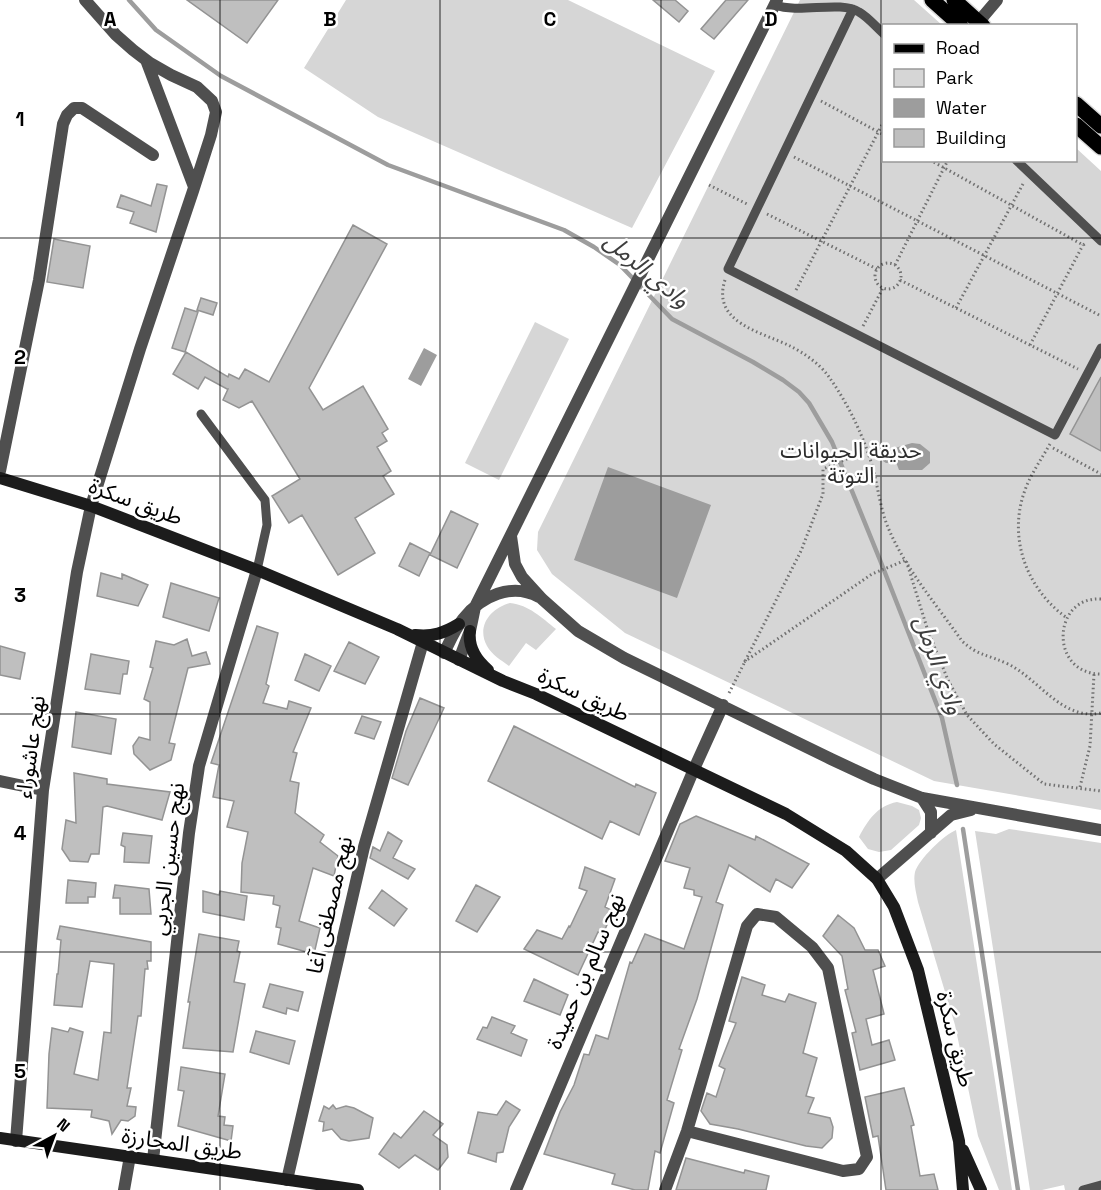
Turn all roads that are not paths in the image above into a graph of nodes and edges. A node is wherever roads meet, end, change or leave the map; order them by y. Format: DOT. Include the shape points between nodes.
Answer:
graph roads {
  1 [pos="85,0"];
  2 [pos="932,0"];
  3 [pos="954,0"];
  4 [pos="997,0"];
  5 [pos="776,3"];
  6 [pos="853,9"];
  7 [pos="959,24"];
  8 [pos="979,24"];
  9 [pos="882,32"];
  10 [pos="146,60"];
  11 [pos="1077,105"];
  12 [pos="1077,126"];
  13 [pos="1101,126"];
  14 [pos="1101,147"];
  15 [pos="153,155"];
  16 [pos="1018,162"];
  17 [pos="194,187"];
  18 [pos="1099,239"];
  19 [pos="1101,348"];
  20 [pos="201,414"];
  21 [pos="0,471"];
  22 [pos="0,478"];
  23 [pos="91,506"];
  24 [pos="511,533"];
  25 [pos="256,570"];
  26 [pos="542,599"];
  27 [pos="475,607"];
  28 [pos="464,627"];
  29 [pos="397,629"];
  30 [pos="423,642"];
  31 [pos="444,652"];
  32 [pos="459,660"];
  33 [pos="503,681"];
  34 [pos="723,705"];
  35 [pos="694,769"];
  36 [pos="0,781"];
  37 [pos="43,790"];
  38 [pos="922,798"];
  39 [pos="975,809"];
  40 [pos="1101,830"];
  41 [pos="931,832"];
  42 [pos="877,879"];
  43 [pos="687,1131"];
  44 [pos="0,1138"];
  45 [pos="16,1141"];
  46 [pos="959,1141"];
  47 [pos="130,1156"];
  48 [pos="153,1160"];
  49 [pos="292,1184"];
  50 [pos="1101,1185"];
  51 [pos="124,1190"];
  52 [pos="358,1190"];
  53 [pos="516,1190"];
  54 [pos="665,1190"];
  55 [pos="963,1190"];
  56 [pos="981,1190"];
  57 [pos="1083,1190"];
  1 -- 10 [label="street, نهج عاشوراء" via="116,35"];
  2 -- 7 [label="main road"];
  3 -- 8 [label="main road"];
  4 -- 8 [label="street"];
  5 -- 6 [label="lane" via="795,10"];
  5 -- 24 [label="street"];
  6 -- 9 [label="lane"];
  6 -- 19 [label="lane" via="728,269 1055,435"];
  10 -- 17 [label="street"];
  10 -- 17 [label="street, نهج عاشوراء" via="197,87 212,100 216,112"];
  11 -- 13 [label="main road"];
  12 -- 14 [label="main road"];
  15 -- 21 [label="street" via="82,108 74,108 67,115 39,280"];
  16 -- 18 [label="lane"];
  17 -- 23 [label="street, نهج عاشوراء"];
  20 -- 25 [label="lane" via="265,500 267,525"];
  22 -- 23 [label="main road, طريق سكرة"];
  23 -- 25 [label="main road, طريق سكرة"];
  23 -- 37 [label="street, نهج عاشوراء"];
  24 -- 26 [label="street" via="515,564"];
  24 -- 27 [label="street"];
  25 -- 29 [label="main road, طريق سكرة"];
  25 -- 48 [label="street, نهج حسين الجربي" via="199,766"];
  26 -- 27 [label="street" via="515,589 501,592"];
  26 -- 34 [label="street" via="578,631 624,658"];
  27 -- 28 [label="street"];
  28 -- 29 [label="main road" via="432,636"];
  28 -- 31 [label="street"];
  28 -- 32 [label="street"];
  28 -- 33 [label="main road" via="479,663"];
  29 -- 30 [label="main road, طريق سكرة"];
  30 -- 31 [label="main road, طريق سكرة"];
  30 -- 49 [label="street, نهج مصطفى آغا" via="364,848"];
  31 -- 32 [label="main road, طريق سكرة"];
  32 -- 33 [label="main road, طريق سكرة"];
  33 -- 35 [label="main road, طريق سكرة"];
  34 -- 35 [label="street, نهج سالم بن حميدة"];
  34 -- 38 [label="street" via="874,780"];
  35 -- 42 [label="main road, طريق سكرة" via="814,830 846,851"];
  35 -- 53 [label="street, نهج سالم بن حميدة"];
  36 -- 37 [label="street"];
  37 -- 45 [label="street, نهج عاشوراء"];
  38 -- 39 [label="street"];
  38 -- 41 [label="street" via="931,812"];
  39 -- 40 [label="street"];
  39 -- 41 [label="street" via="951,815"];
  41 -- 42 [label="street"];
  42 -- 46 [label="main road, طريق سكرة" via="894,907 918,970"];
  43 -- 43 [label="street" via="843,1171 859,1168 867,1157 828,968 812,947 776,917 757,914 747,926"];
  43 -- 54 [label="street"];
  44 -- 45 [label="main road, طريق المحارزة"];
  45 -- 47 [label="main road, طريق المحارزة"];
  46 -- 55 [label="main road"];
  46 -- 56 [label="main road"];
  47 -- 48 [label="main road, طريق المحارزة"];
  47 -- 51 [label="street"];
  48 -- 49 [label="main road, طريق المحارزة"];
  49 -- 52 [label="main road, طريق المحارزة"];
  50 -- 57 [label="lane"];
}
